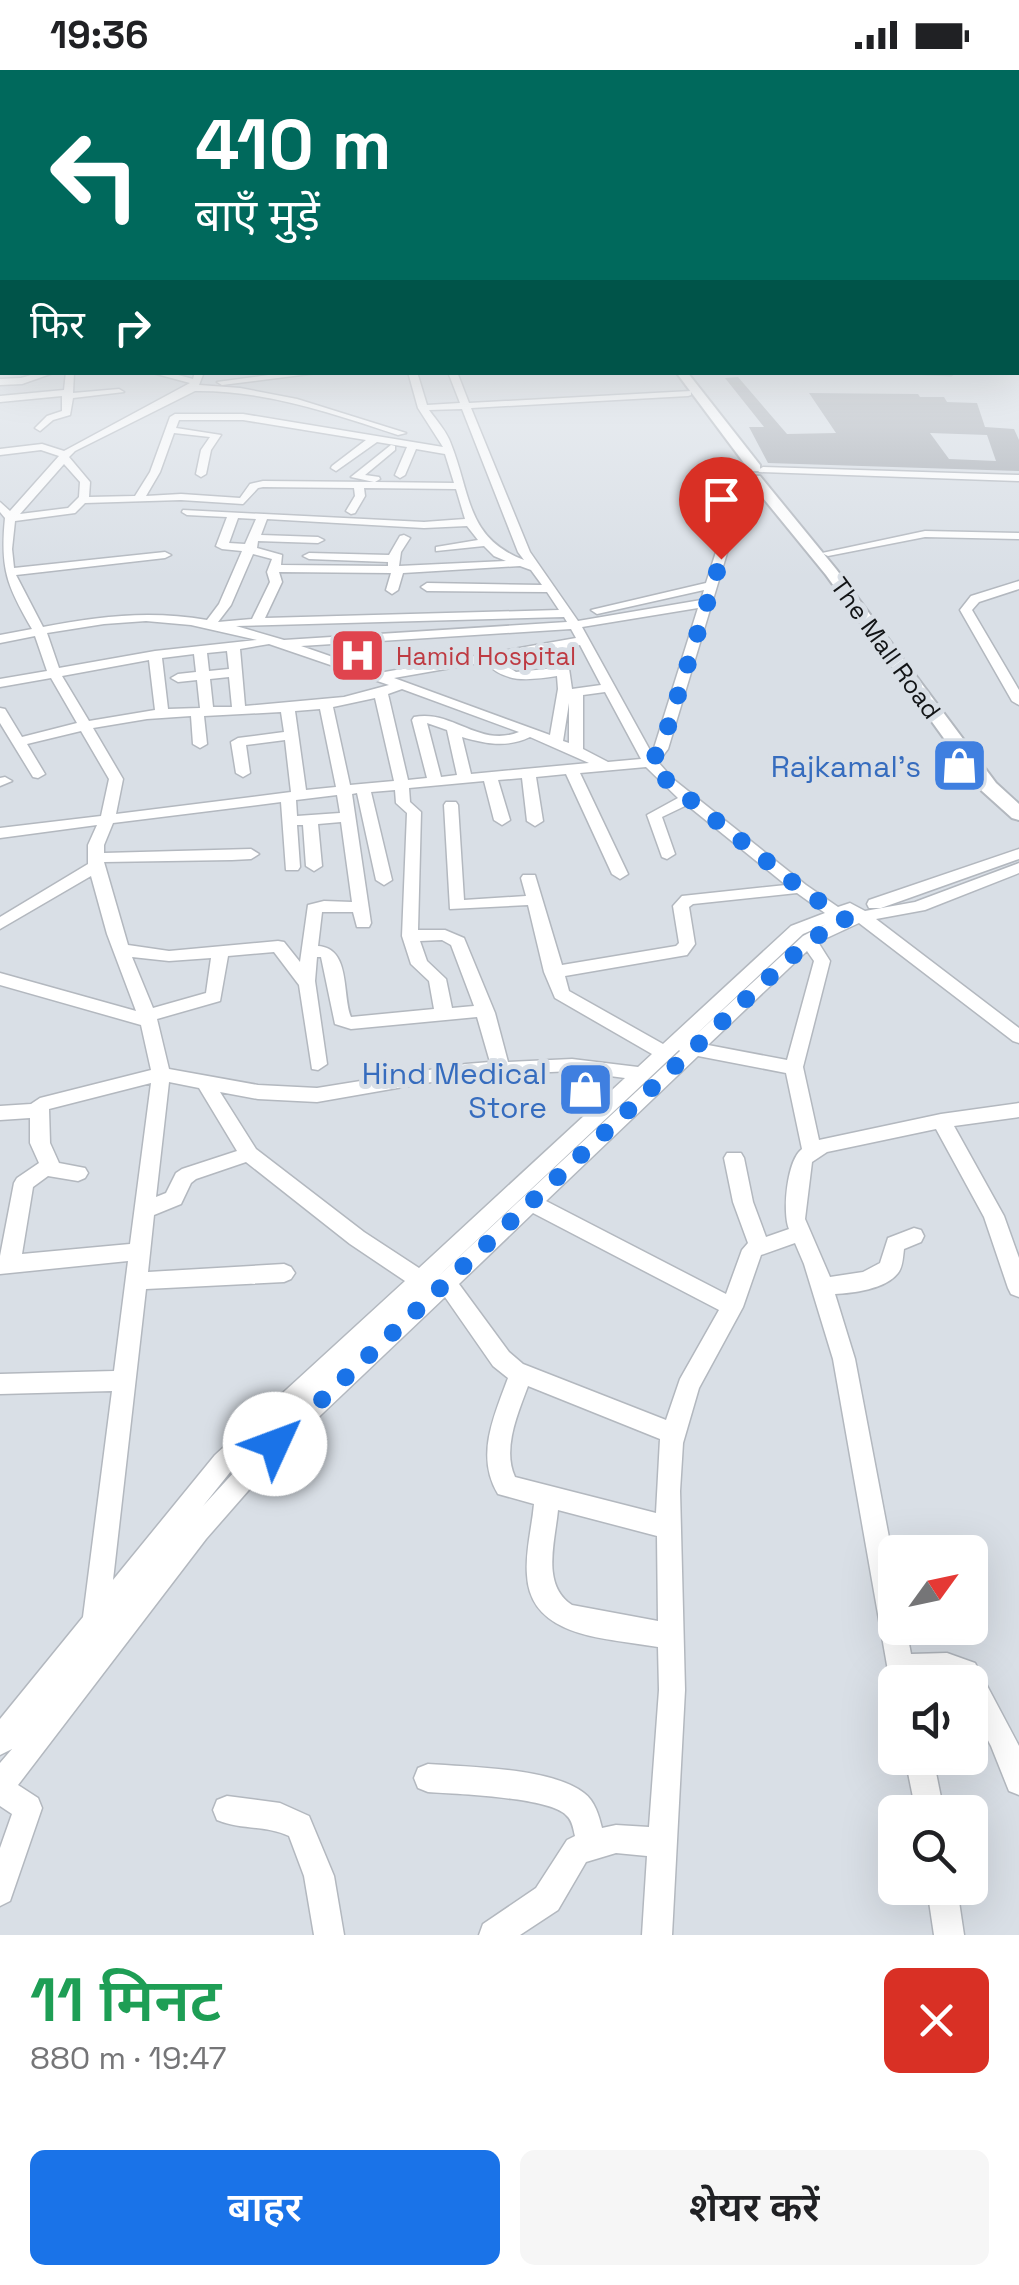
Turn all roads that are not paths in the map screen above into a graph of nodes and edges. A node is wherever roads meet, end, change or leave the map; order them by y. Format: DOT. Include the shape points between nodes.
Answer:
graph roads {
  1 [pos="66,403"];
  2 [pos="156,403"];
  3 [pos="288,403"];
  4 [pos="421,403"];
  5 [pos="483,403"];
  6 [pos="696,403"];
  7 [pos="703,403"];
  8 [pos="463,404"];
  9 [pos="422,408"];
  10 [pos="40,428"];
  11 [pos="170,430"];
  12 [pos="376,438"];
  13 [pos="413,445"];
  14 [pos="391,448"];
  15 [pos="432,448"];
  16 [pos="447,450"];
  17 [pos="0,452"];
  18 [pos="65,457"];
  19 [pos="336,468"];
  20 [pos="200,474"];
  21 [pos="400,474"];
  22 [pos="753,476"];
  23 [pos="1019,478"];
  24 [pos="359,486"];
  25 [pos="384,486"];
  26 [pos="460,486"];
  27 [pos="84,498"];
  28 [pos="138,500"];
  29 [pos="0,506"];
  30 [pos="351,511"];
  31 [pos="187,512"];
  32 [pos="234,514"];
  33 [pos="10,518"];
  34 [pos="471,522"];
  35 [pos="322,530"];
  36 [pos="376,532"];
  37 [pos="256,536"];
  38 [pos="1019,536"];
  39 [pos="404,538"];
  40 [pos="485,542"];
  41 [pos="440,549"];
  42 [pos="823,551"];
  43 [pos="165,555"];
  44 [pos="309,556"];
  45 [pos="517,564"];
  46 [pos="395,566"];
  47 [pos="274,568"];
  48 [pos="536,568"];
  49 [pos="306,570"];
  50 [pos="7,576"];
  51 [pos="714,584"];
  52 [pos="1019,584"];
  53 [pos="427,587"];
  54 [pos="551,589"];
  55 [pos="392,590"];
  56 [pos="18,594"];
  57 [pos="0,598"];
  58 [pos="708,604"];
  59 [pos="571,618"];
  60 [pos="258,620"];
  61 [pos="210,624"];
  62 [pos="40,632"];
  63 [pos="0,639"];
  64 [pos="583,641"];
  65 [pos="277,642"];
  66 [pos="559,645"];
  67 [pos="233,647"];
  68 [pos="200,650"];
  69 [pos="155,654"];
  70 [pos="488,658"];
  71 [pos="564,671"];
  72 [pos="236,672"];
  73 [pos="55,674"];
  74 [pos="204,676"];
  75 [pos="378,677"];
  76 [pos="178,678"];
  77 [pos="0,684"];
  78 [pos="401,685"];
  79 [pos="608,688"];
  80 [pos="381,694"];
  81 [pos="1019,701"];
  82 [pos="326,702"];
  83 [pos="288,705"];
  84 [pos="239,709"];
  85 [pos="202,711"];
  86 [pos="0,712"];
  87 [pos="162,714"];
  88 [pos="86,724"];
  89 [pos="453,727"];
  90 [pos="531,732"];
  91 [pos="292,735"];
  92 [pos="957,735"];
  93 [pos="18,742"];
  94 [pos="556,742"];
  95 [pos="200,744"];
  96 [pos="576,751"];
  97 [pos="650,762"];
  98 [pos="606,766"];
  99 [pos="571,768"];
  100 [pos="528,771"];
  101 [pos="243,773"];
  102 [pos="38,774"];
  103 [pos="664,775"];
  104 [pos="490,776"];
  105 [pos="465,778"];
  106 [pos="435,782"];
  107 [pos="402,784"];
  108 [pos="363,788"];
  109 [pos="344,790"];
  110 [pos="293,796"];
  111 [pos="689,798"];
  112 [pos="1019,800"];
  113 [pos="451,805"];
  114 [pos="1019,814"];
  115 [pos="108,818"];
  116 [pos="348,818"];
  117 [pos="310,820"];
  118 [pos="502,820"];
  119 [pos="289,821"];
  120 [pos="535,821"];
  121 [pos="0,833"];
  122 [pos="251,854"];
  123 [pos="667,854"];
  124 [pos="1019,854"];
  125 [pos="96,862"];
  126 [pos="314,866"];
  127 [pos="292,867"];
  128 [pos="1019,868"];
  129 [pos="620,874"];
  130 [pos="530,878"];
  131 [pos="384,880"];
  132 [pos="800,888"];
  133 [pos="534,900"];
  134 [pos="848,914"];
  135 [pos="0,924"];
  136 [pos="410,936"];
  137 [pos="810,940"];
  138 [pos="121,950"];
  139 [pos="220,950"];
  140 [pos="308,952"];
  141 [pos="553,972"];
  142 [pos="0,980"];
  143 [pos="306,981"];
  144 [pos="486,1013"];
  145 [pos="444,1014"];
  146 [pos="148,1019"];
  147 [pos="1019,1036"];
  148 [pos="676,1048"];
  149 [pos="318,1064"];
  150 [pos="794,1067"];
  151 [pos="501,1068"];
  152 [pos="161,1074"];
  153 [pos="642,1074"];
  154 [pos="205,1082"];
  155 [pos="40,1110"];
  156 [pos="1019,1110"];
  157 [pos="0,1112"];
  158 [pos="942,1120"];
  159 [pos="812,1150"];
  160 [pos="250,1154"];
  161 [pos="734,1158"];
  162 [pos="50,1164"];
  163 [pos="78,1173"];
  164 [pos="532,1203"];
  165 [pos="145,1210"];
  166 [pos="801,1233"];
  167 [pos="914,1236"];
  168 [pos="759,1245"];
  169 [pos="141,1251"];
  170 [pos="1014,1260"];
  171 [pos="5,1265"];
  172 [pos="284,1274"];
  173 [pos="137,1280"];
  174 [pos="421,1280"];
  175 [pos="447,1284"];
  176 [pos="821,1286"];
  177 [pos="1019,1288"];
  178 [pos="732,1307"];
  179 [pos="521,1374"];
  180 [pos="126,1381"];
  181 [pos="0,1384"];
  182 [pos="674,1434"];
  183 [pos="547,1496"];
  184 [pos="670,1528"];
  185 [pos="96,1619"];
  186 [pos="672,1637"];
  187 [pos="900,1665"];
  188 [pos="988,1712"];
  189 [pos="3,1731"];
  190 [pos="428,1778"];
  191 [pos="1019,1782"];
  192 [pos="0,1788"];
  193 [pos="227,1810"];
  194 [pos="662,1842"];
  195 [pos="591,1843"];
  196 [pos="0,1891"];
  197 [pos="945,1905"];
  198 [pos="329,1935"];
  199 [pos="494,1935"];
  200 [pos="657,1935"];
  201 [pos="950,1935"];
  1 -- 10 [label="street" via="66,414"];
  2 -- 18 [label="street"];
  3 -- 15 [label="street" via="359,419"];
  4 -- 9 [label="street"];
  5 -- 8 [label="street"];
  6 -- 22 [label="main road, The Mall Road"];
  7 -- 22 [label="main road, The Mall Road"];
  8 -- 9 [label="street"];
  8 -- 48 [label="street"];
  9 -- 16 [label="street"];
  11 -- 12 [label="street" via="175,417 233,416"];
  11 -- 20 [label="street" via="216,435"];
  11 -- 28 [label="street"];
  12 -- 13 [label="street"];
  12 -- 19 [label="street"];
  13 -- 15 [label="street"];
  13 -- 21 [label="street"];
  14 -- 25 [label="street" via="356,477 383,480"];
  15 -- 16 [label="street"];
  16 -- 26 [label="street"];
  17 -- 18 [label="street" via="42,447"];
  18 -- 27 [label="street" via="85,482"];
  18 -- 33 [label="street"];
  22 -- 23 [label="street"];
  22 -- 42 [label="main road, The Mall Road"];
  22 -- 51 [label="street"];
  24 -- 25 [label="street"];
  24 -- 28 [label="street" via="264,484 243,501"];
  24 -- 30 [label="street"];
  25 -- 26 [label="street"];
  26 -- 34 [label="street"];
  27 -- 28 [label="street"];
  27 -- 33 [label="street" via="71,511"];
  29 -- 33 [label="street"];
  31 -- 32 [label="street"];
  32 -- 37 [label="street"];
  32 -- 37 [label="street" via="222,546"];
  33 -- 50 [label="street"];
  34 -- 35 [label="street"];
  34 -- 40 [label="street"];
  35 -- 36 [label="street"];
  35 -- 37 [label="street"];
  35 -- 37 [label="street"];
  35 -- 44 [label="street"];
  37 -- 47 [label="street" via="277,555"];
  37 -- 61 [label="street" via="226,605"];
  38 -- 42 [label="street" via="925,534"];
  39 -- 46 [label="street"];
  40 -- 41 [label="street"];
  40 -- 45 [label="street"];
  42 -- 92 [label="main road, The Mall Road"];
  43 -- 50 [label="street"];
  44 -- 46 [label="street"];
  44 -- 49 [label="street"];
  45 -- 46 [label="street"];
  45 -- 48 [label="street"];
  46 -- 49 [label="street"];
  46 -- 55 [label="street"];
  47 -- 49 [label="street"];
  47 -- 60 [label="street" via="276,582"];
  48 -- 54 [label="street"];
  50 -- 56 [label="street"];
  51 -- 58 [label="street"];
  51 -- 59 [label="street"];
  52 -- 81 [label="street" via="975,599 966,610"];
  53 -- 54 [label="street"];
  54 -- 59 [label="street"];
  56 -- 57 [label="street"];
  56 -- 62 [label="street"];
  58 -- 59 [label="street"];
  58 -- 97 [label="street" via="661,749"];
  59 -- 60 [label="street"];
  59 -- 64 [label="street"];
  59 -- 65 [label="street"];
  60 -- 61 [label="street"];
  61 -- 62 [label="street" via="147,618"];
  61 -- 65 [label="street"];
  62 -- 63 [label="street"];
  62 -- 73 [label="street"];
  64 -- 66 [label="street"];
  64 -- 79 [label="street"];
  65 -- 67 [label="street"];
  65 -- 75 [label="street"];
  66 -- 70 [label="street"];
  66 -- 71 [label="street"];
  67 -- 68 [label="street"];
  67 -- 72 [label="street"];
  68 -- 69 [label="street"];
  68 -- 74 [label="street"];
  69 -- 73 [label="street"];
  69 -- 87 [label="street"];
  70 -- 71 [label="street" via="510,677"];
  70 -- 75 [label="street"];
  71 -- 94 [label="street"];
  72 -- 74 [label="street"];
  72 -- 84 [label="street"];
  73 -- 77 [label="street"];
  73 -- 88 [label="street"];
  74 -- 76 [label="street"];
  74 -- 85 [label="street"];
  75 -- 78 [label="street"];
  78 -- 80 [label="street"];
  78 -- 90 [label="street"];
  79 -- 96 [label="street" via="576,692"];
  79 -- 97 [label="street"];
  80 -- 82 [label="street"];
  80 -- 107 [label="street"];
  82 -- 83 [label="street"];
  82 -- 109 [label="street"];
  83 -- 84 [label="street"];
  83 -- 91 [label="street"];
  84 -- 85 [label="street"];
  85 -- 87 [label="street"];
  85 -- 95 [label="street"];
  86 -- 93 [label="street"];
  87 -- 88 [label="street"];
  88 -- 93 [label="street"];
  88 -- 115 [label="street" via="116,780"];
  89 -- 90 [label="street" via="505,742"];
  89 -- 105 [label="street"];
  89 -- 106 [label="street" via="420,720"];
  90 -- 94 [label="street"];
  91 -- 101 [label="street" via="238,742"];
  91 -- 110 [label="street"];
  92 -- 112 [label="main road, The Mall Road"];
  92 -- 114 [label="main road, The Mall Road" via="990,787"];
  93 -- 102 [label="street"];
  94 -- 96 [label="street"];
  96 -- 98 [label="street"];
  97 -- 98 [label="street"];
  97 -- 103 [label="street"];
  98 -- 99 [label="street"];
  99 -- 100 [label="street"];
  99 -- 129 [label="street"];
  100 -- 104 [label="street"];
  100 -- 120 [label="street"];
  103 -- 111 [label="street"];
  103 -- 134 [label="street" via="677,778"];
  104 -- 105 [label="street"];
  104 -- 118 [label="street"];
  105 -- 106 [label="street"];
  106 -- 107 [label="street"];
  107 -- 108 [label="street"];
  107 -- 136 [label="street" via="402,803 414,812"];
  108 -- 109 [label="street"];
  108 -- 131 [label="street"];
  109 -- 110 [label="street"];
  109 -- 116 [label="street"];
  110 -- 115 [label="street"];
  110 -- 119 [label="street"];
  111 -- 123 [label="street" via="654,815"];
  111 -- 132 [label="street"];
  113 -- 133 [label="street" via="456,905"];
  115 -- 121 [label="street"];
  115 -- 125 [label="street"];
  116 -- 117 [label="street"];
  116 -- 140 [label="street" via="362,915 324,906 314,910"];
  117 -- 119 [label="street"];
  117 -- 126 [label="street"];
  119 -- 127 [label="street"];
  122 -- 125 [label="street"];
  124 -- 134 [label="street"];
  125 -- 135 [label="street" via="72,884"];
  125 -- 138 [label="street"];
  128 -- 134 [label="street" via="919,906"];
  130 -- 133 [label="street"];
  132 -- 134 [label="street"];
  132 -- 141 [label="street" via="688,900 681,906 687,944 682,951"];
  133 -- 141 [label="street"];
  134 -- 137 [label="street"];
  134 -- 147 [label="street"];
  134 -- 148 [label="street" via="797,930"];
  136 -- 144 [label="street" via="444,935 458,942"];
  136 -- 145 [label="street" via="419,964 437,979"];
  137 -- 148 [label="street"];
  137 -- 150 [label="street" via="822,961"];
  138 -- 139 [label="street" via="169,956"];
  138 -- 146 [label="street"];
  139 -- 143 [label="street" via="278,946"];
  139 -- 146 [label="street" via="214,997"];
  140 -- 143 [label="street"];
  140 -- 145 [label="street" via="331,956 341,1020"];
  141 -- 148 [label="street" via="565,998"];
  142 -- 146 [label="street"];
  143 -- 149 [label="street"];
  144 -- 145 [label="street"];
  144 -- 151 [label="street"];
  146 -- 152 [label="street"];
  148 -- 150 [label="street"];
  148 -- 153 [label="street"];
  148 -- 164 [label="street"];
  150 -- 159 [label="street"];
  151 -- 153 [label="street" via="572,1065"];
  151 -- 154 [label="street" via="317,1095"];
  152 -- 154 [label="street"];
  152 -- 155 [label="street" via="51,1100"];
  152 -- 165 [label="street"];
  153 -- 174 [label="street"];
  154 -- 160 [label="street"];
  155 -- 157 [label="street"];
  155 -- 162 [label="street" via="40,1143"];
  156 -- 158 [label="street"];
  158 -- 159 [label="street"];
  158 -- 170 [label="street"];
  159 -- 166 [label="street" via="795,1198"];
  160 -- 165 [label="street" via="189,1174 174,1198"];
  160 -- 174 [label="street"];
  161 -- 168 [label="street"];
  162 -- 163 [label="street" via="56,1172"];
  162 -- 171 [label="street" via="24,1183"];
  164 -- 175 [label="street"];
  164 -- 178 [label="street"];
  165 -- 169 [label="street"];
  166 -- 168 [label="street"];
  166 -- 176 [label="street"];
  167 -- 176 [label="street" via="895,1244 890,1268 881,1274 859,1284"];
  168 -- 178 [label="street" via="748,1257"];
  169 -- 171 [label="street"];
  169 -- 173 [label="street"];
  170 -- 177 [label="street"];
  172 -- 173 [label="street"];
  173 -- 180 [label="street"];
  174 -- 185 [label="street" via="223,1462"];
  175 -- 179 [label="street" via="502,1359"];
  175 -- 192 [label="street" via="230,1491"];
  176 -- 187 [label="street" via="844,1359"];
  178 -- 182 [label="street" via="688,1386"];
  179 -- 182 [label="street"];
  179 -- 183 [label="street" via="501,1439 498,1475 506,1486"];
  180 -- 181 [label="street"];
  180 -- 185 [label="street"];
  182 -- 184 [label="street"];
  183 -- 184 [label="street"];
  183 -- 186 [label="street" via="539,1577 550,1606 568,1618"];
  184 -- 186 [label="street"];
  185 -- 189 [label="street"];
  186 -- 194 [label="street"];
  188 -- 191 [label="street"];
  190 -- 195 [label="street" via="564,1796 580,1808"];
  192 -- 196 [label="street" via="28,1808"];
  193 -- 198 [label="street" via="299,1826 319,1876"];
  194 -- 195 [label="street"];
  194 -- 200 [label="street"];
  195 -- 199 [label="street" via="577,1850 547,1899"];
  197 -- 201 [label="street"];
}
